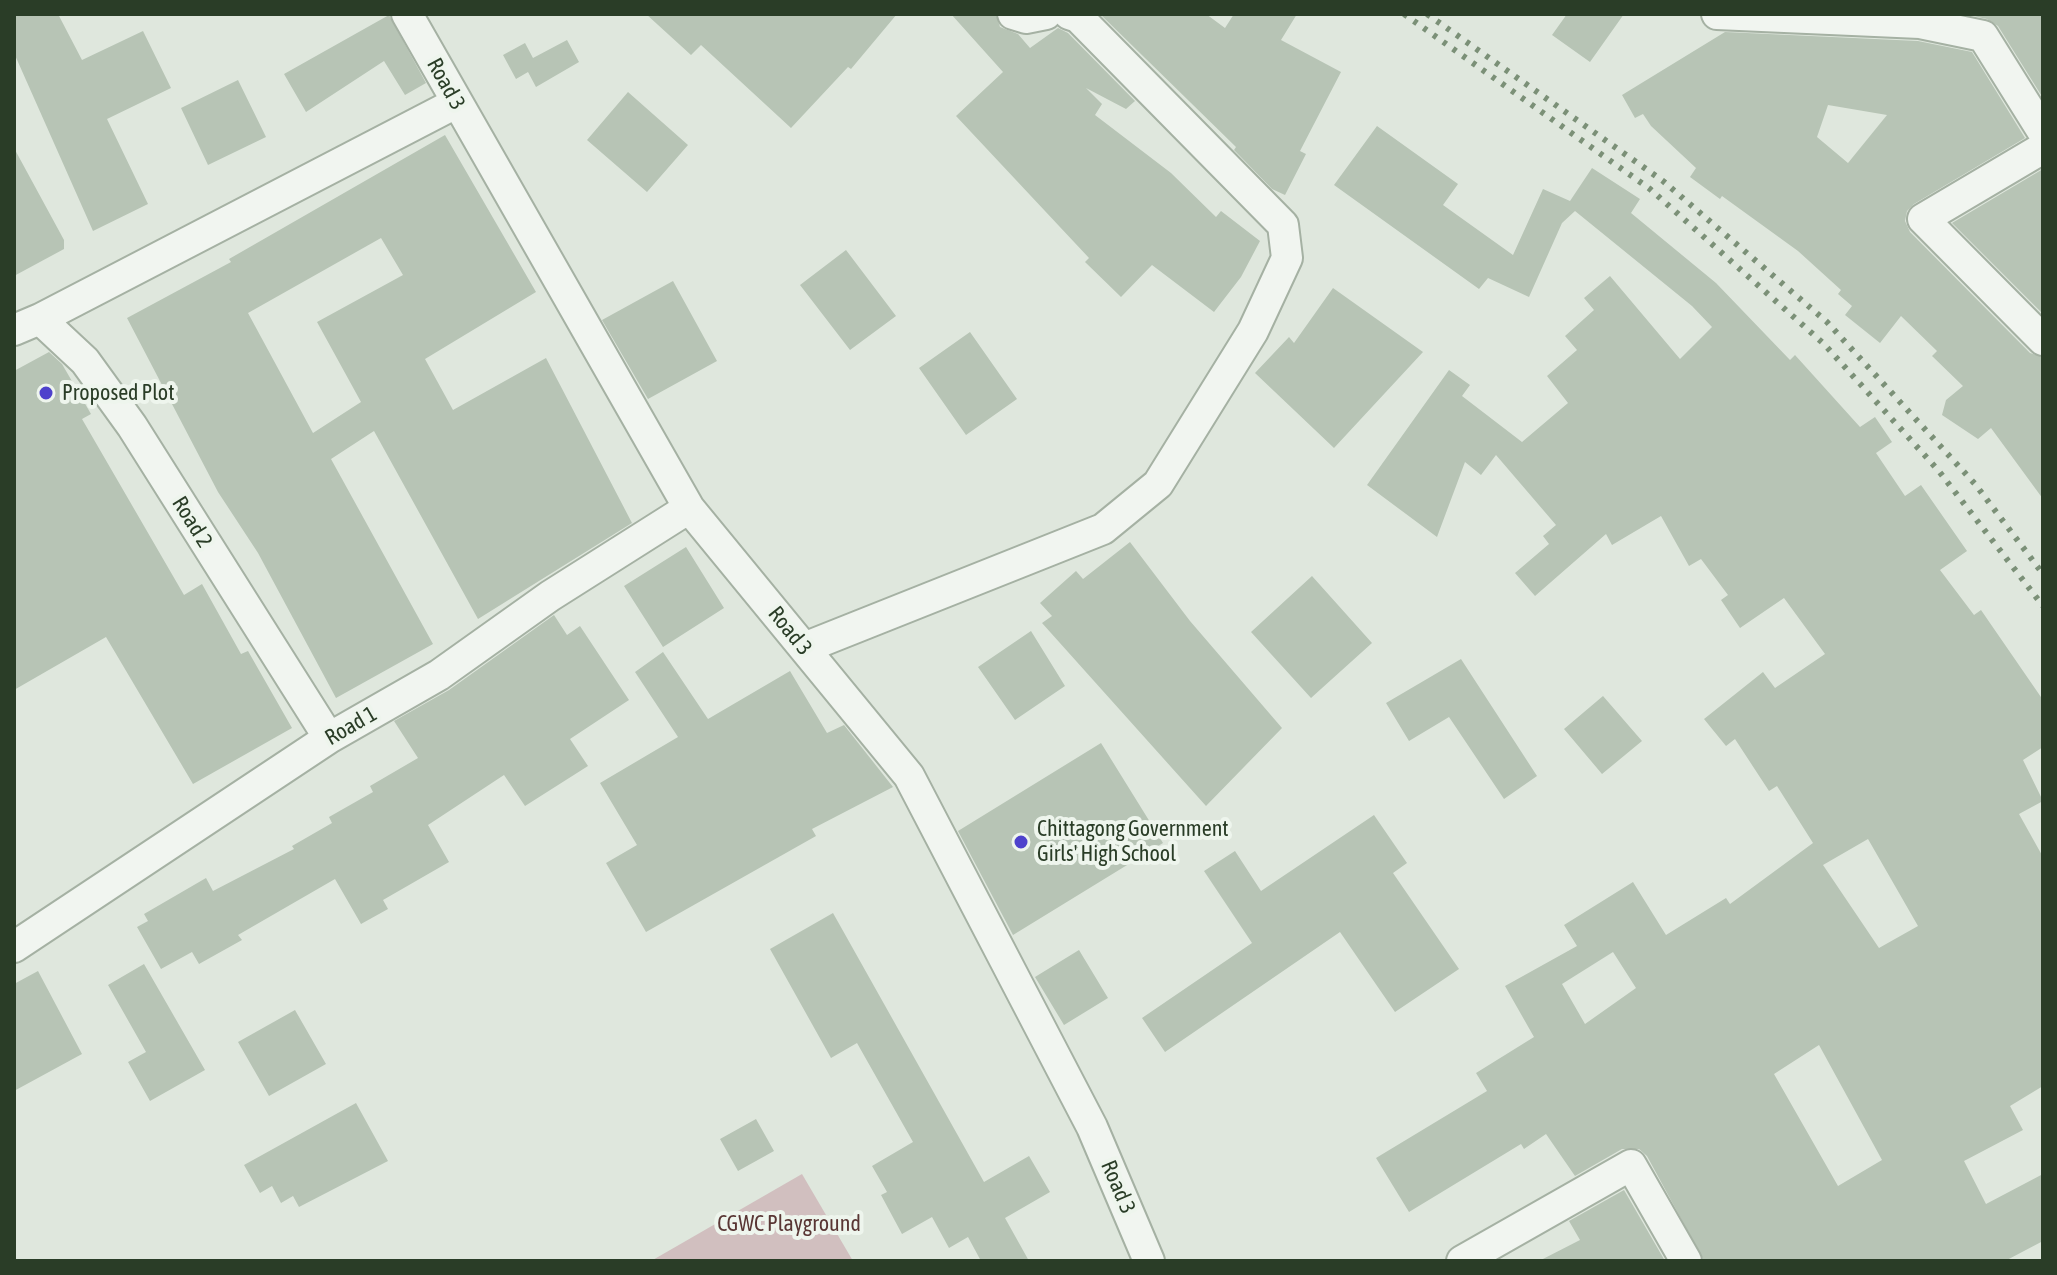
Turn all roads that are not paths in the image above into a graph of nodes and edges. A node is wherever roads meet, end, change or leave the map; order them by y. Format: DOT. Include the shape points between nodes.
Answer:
graph roads {
  1 [pos="407,14"];
  2 [pos="1013,14"];
  3 [pos="1046,14"];
  4 [pos="1069,14"];
  5 [pos="1717,14"];
  6 [pos="456,103"];
  7 [pos="2043,132"];
  8 [pos="2043,148"];
  9 [pos="27,325"];
  10 [pos="2043,340"];
  11 [pos="689,508"];
  12 [pos="804,648"];
  13 [pos="329,738"];
  14 [pos="14,947"];
  15 [pos="1149,1261"];
  16 [pos="1462,1261"];
  17 [pos="1686,1261"];
  1 -- 6 [label="street, Road 3"];
  2 -- 3 [label="street"];
  4 -- 12 [label="street" via="1078,17 1283,225 1287,258 1253,331 1158,484 1103,529"];
  5 -- 7 [label="street" via="1920,23 1983,36"];
  6 -- 9 [label="street, Road 2"];
  6 -- 11 [label="street, Road 3"];
  8 -- 10 [label="street" via="1923,219"];
  9 -- 13 [label="street, Road 2" via="85,361 132,426"];
  11 -- 12 [label="street, Road 3"];
  11 -- 13 [label="street, Road 1" via="550,596 439,675"];
  12 -- 15 [label="street, Road 3" via="909,776 1092,1127"];
  13 -- 14 [label="street, Road 1"];
  16 -- 17 [label="street" via="1631,1165"];
}
